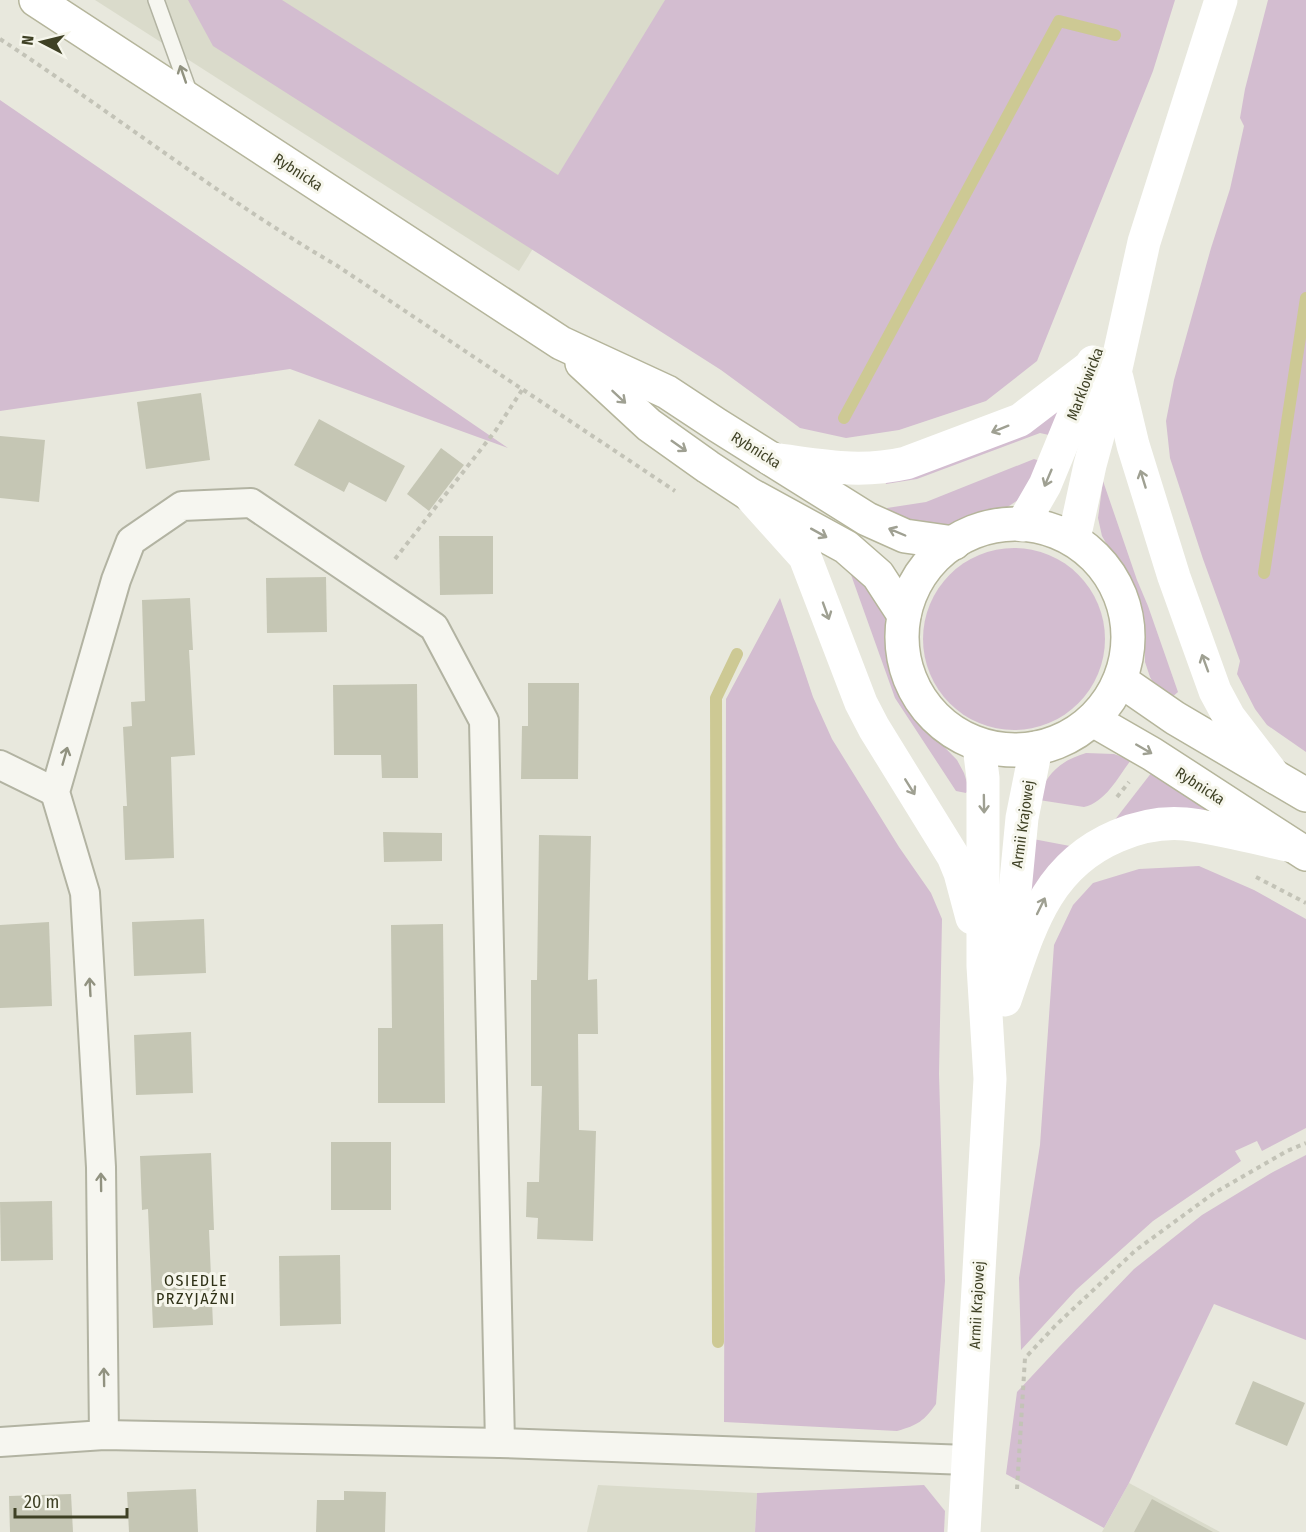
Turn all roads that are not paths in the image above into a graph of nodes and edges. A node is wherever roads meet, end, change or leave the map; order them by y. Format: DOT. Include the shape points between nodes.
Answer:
graph roads {
  1 [pos="36,0"];
  2 [pos="156,0"];
  3 [pos="1221,0"];
  4 [pos="193,102"];
  5 [pos="561,343"];
  6 [pos="1104,369"];
  7 [pos="771,459"];
  8 [pos="749,494"];
  9 [pos="1022,525"];
  10 [pos="1074,539"];
  11 [pos="954,543"];
  12 [pos="904,615"];
  13 [pos="1120,680"];
  14 [pos="1093,720"];
  15 [pos="979,746"];
  16 [pos="1036,748"];
  17 [pos="0,765"];
  18 [pos="1277,779"];
  19 [pos="55,792"];
  20 [pos="1306,795"];
  21 [pos="1299,850"];
  22 [pos="983,966"];
  23 [pos="1005,1000"];
  24 [pos="990,1079"];
  25 [pos="104,1435"];
  26 [pos="0,1442"];
  27 [pos="500,1443"];
  28 [pos="968,1460"];
  29 [pos="964,1532"];
  1 -- 4 [label="main road, Rybnicka"];
  4 -- 2 [label="lane, one-way"];
  3 -- 6 [label="main road, Marklowicka"];
  4 -- 5 [label="main road, Rybnicka"];
  5 -- 7 [label="main road, Rybnicka" via="667,392"];
  5 -- 8 [label="main road, Rybnicka, one-way" via="649,425"];
  6 -- 7 [label="main road, one-way" via="1020,420 906,463 853,470"];
  6 -- 9 [label="main road, Marklowicka, one-way" via="1080,400 1045,484"];
  6 -- 10 [label="main road, Marklowicka"];
  18 -- 6 [label="main road, one-way" via="1229,717 1215,691"];
  11 -- 7 [label="main road, Rybnicka, one-way" via="905,536 867,519"];
  8 -- 12 [label="main road, Rybnicka, one-way" via="846,547 878,575"];
  8 -- 22 [label="main road, one-way" via="805,557 861,703 953,856"];
  9 -- 10 [label="main road"];
  9 -- 11 [label="main road" via="999,525 970,533"];
  10 -- 13 [label="main road" via="1104,566 1121,597 1128,635"];
  11 -- 12 [label="main road" via="918,579"];
  12 -- 15 [label="main road" via="905,659 916,692 948,729"];
  13 -- 14 [label="main road"];
  13 -- 18 [label="main road" via="1174,718"];
  14 -- 16 [label="main road" via="1067,738"];
  14 -- 21 [label="main road, Rybnicka, one-way"];
  15 -- 16 [label="main road" via="1007,751"];
  15 -- 22 [label="main road, Armii Krajowej, one-way" via="983,778"];
  16 -- 23 [label="main road, Armii Krajowej" via="1022,818"];
  17 -- 19 [label="street"];
  18 -- 20 [label="main road"];
  25 -- 19 [label="street, one-way" via="101,1167 85,893"];
  19 -- 27 [label="street, one-way" via="116,580 131,542 182,506 250,503 434,627 484,721"];
  23 -- 21 [label="main road, one-way" via="1025,941 1048,893 1062,874 1098,845 1132,830 1167,824 1202,827"];
  22 -- 24 [label="main road, Armii Krajowej"];
  23 -- 24 [label="main road, Armii Krajowej"];
  24 -- 28 [label="main road, Armii Krajowej"];
  25 -- 26 [label="street"];
  25 -- 27 [label="street"];
  27 -- 28 [label="street"];
  28 -- 29 [label="main road, Armii Krajowej"];
}
